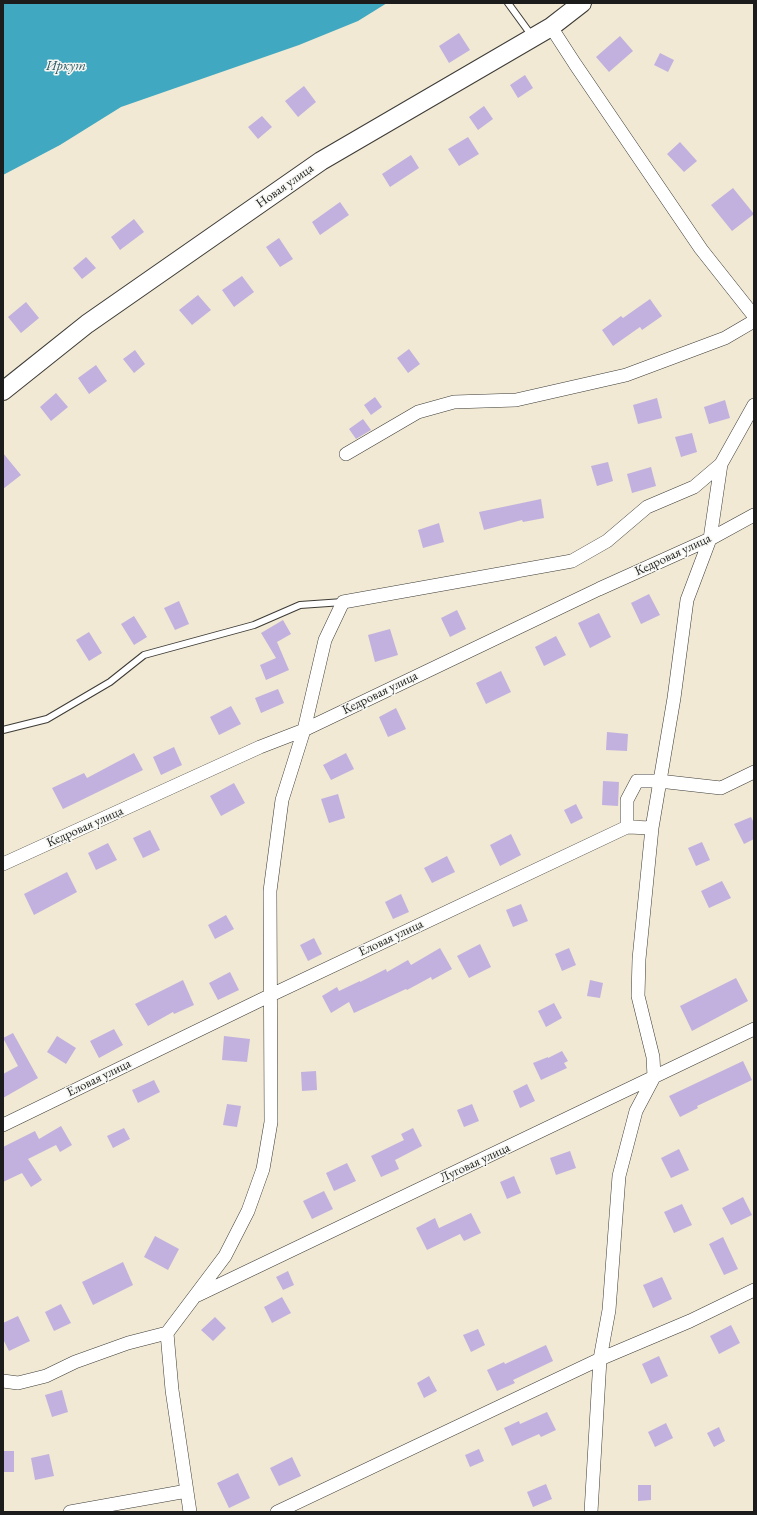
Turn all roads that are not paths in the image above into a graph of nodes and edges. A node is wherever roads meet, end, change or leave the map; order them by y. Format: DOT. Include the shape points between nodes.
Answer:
graph roads {
  1 [pos="508,3"];
  2 [pos="582,3"];
  3 [pos="551,27"];
  4 [pos="533,37"];
  5 [pos="754,316"];
  6 [pos="754,321"];
  7 [pos="3,391"];
  8 [pos="754,405"];
  9 [pos="346,454"];
  10 [pos="721,464"];
  11 [pos="754,515"];
  12 [pos="710,539"];
  13 [pos="343,602"];
  14 [pos="3,730"];
  15 [pos="304,730"];
  16 [pos="754,772"];
  17 [pos="659,781"];
  18 [pos="627,828"];
  19 [pos="652,828"];
  20 [pos="3,864"];
  21 [pos="271,995"];
  22 [pos="754,1030"];
  23 [pos="654,1077"];
  24 [pos="3,1125"];
  25 [pos="754,1290"];
  26 [pos="196,1296"];
  27 [pos="167,1333"];
  28 [pos="600,1359"];
  29 [pos="3,1381"];
  30 [pos="187,1491"];
  31 [pos="70,1512"];
  32 [pos="190,1512"];
  33 [pos="277,1512"];
  34 [pos="591,1512"];
  1 -- 4 [label="lane"];
  2 -- 3 [label="street, Новая улица"];
  3 -- 4 [label="street, Новая улица"];
  3 -- 5 [label="street" via="700,249"];
  4 -- 7 [label="street, Новая улица" via="320,161 87,324"];
  6 -- 9 [label="street" via="725,338 626,375 516,400 454,402 418,412"];
  8 -- 10 [label="street"];
  10 -- 12 [label="street"];
  10 -- 13 [label="street" via="694,487 647,508 607,541 572,561"];
  11 -- 12 [label="street, Кедровая улица"];
  12 -- 15 [label="street, Кедровая улица" via="599,589"];
  12 -- 17 [label="street" via="687,600 666,751"];
  13 -- 14 [label="lane" via="300,605 254,625 144,655 110,682 47,719"];
  13 -- 15 [label="street" via="325,640"];
  15 -- 20 [label="street, Кедровая улица" via="260,747"];
  15 -- 21 [label="street" via="282,800 270,891"];
  16 -- 17 [label="street" via="721,788"];
  17 -- 18 [label="street" via="637,781 627,800"];
  17 -- 19 [label="street"];
  18 -- 19 [label="street"];
  18 -- 21 [label="street, Еловая улица"];
  19 -- 23 [label="street" via="639,959 638,996 653,1057"];
  21 -- 24 [label="street, Еловая улица"];
  21 -- 26 [label="street" via="271,1122 263,1169 248,1211 225,1256"];
  22 -- 23 [label="street, Луговая улица"];
  23 -- 26 [label="street, Луговая улица"];
  23 -- 28 [label="street" via="636,1111 619,1176 609,1310"];
  25 -- 28 [label="street" via="690,1321"];
  26 -- 27 [label="street"];
  27 -- 29 [label="street" via="76,1362 46,1376 18,1383"];
  27 -- 30 [label="street" via="172,1390"];
  28 -- 33 [label="street"];
  28 -- 34 [label="street"];
  30 -- 31 [label="street"];
  30 -- 32 [label="street"];
}
